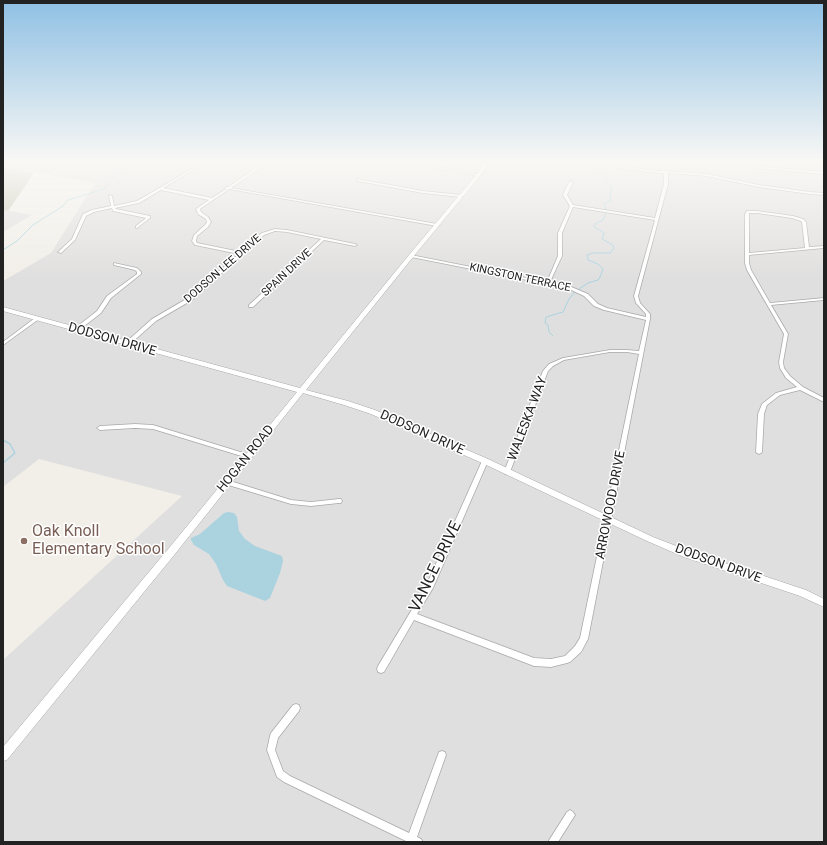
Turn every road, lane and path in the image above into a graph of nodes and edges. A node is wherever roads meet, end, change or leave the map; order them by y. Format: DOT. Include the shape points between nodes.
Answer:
graph roads {
  1 [pos="111,200"];
  2 [pos="141,200"];
  3 [pos="209,200"];
  4 [pos="298,200"];
  5 [pos="457,200"];
  6 [pos="568,200"];
  7 [pos="661,200"];
  8 [pos="572,206"];
  9 [pos="112,208"];
  10 [pos="656,219"];
  11 [pos="437,225"];
  12 [pos="137,227"];
  13 [pos="322,239"];
  14 [pos="355,245"];
  15 [pos="824,248"];
  16 [pos="807,249"];
  17 [pos="60,252"];
  18 [pos="242,253"];
  19 [pos="747,254"];
  20 [pos="410,256"];
  21 [pos="115,264"];
  22 [pos="548,283"];
  23 [pos="824,299"];
  24 [pos="769,304"];
  25 [pos="251,306"];
  26 [pos="3,309"];
  27 [pos="37,319"];
  28 [pos="648,319"];
  29 [pos="76,330"];
  30 [pos="3,344"];
  31 [pos="126,344"];
  32 [pos="641,353"];
  33 [pos="801,388"];
  34 [pos="301,391"];
  35 [pos="824,400"];
  36 [pos="100,428"];
  37 [pos="760,452"];
  38 [pos="248,456"];
  39 [pos="485,461"];
  40 [pos="507,472"];
  41 [pos="227,482"];
  42 [pos="339,500"];
  43 [pos="608,519"];
  44 [pos="824,603"];
  45 [pos="413,616"];
  46 [pos="381,669"];
  47 [pos="296,708"];
  48 [pos="442,755"];
  49 [pos="3,756"];
  50 [pos="570,815"];
  51 [pos="415,840"];
  52 [pos="554,842"];
  1 -- 9 [label="street"];
  2 -- 9 [label="street"];
  3 -- 18 [label="street" via="198,209 209,222 195,236 194,241 201,246"];
  4 -- 11 [label="street"];
  5 -- 11 [label="street, HOGAN ROAD"];
  6 -- 8 [label="street"];
  7 -- 10 [label="street"];
  8 -- 10 [label="street"];
  8 -- 22 [label="street" via="560,233 560,256"];
  9 -- 12 [label="street" via="149,217"];
  9 -- 17 [label="street" via="84,215 74,239"];
  10 -- 28 [label="street" via="636,296 638,303 648,314"];
  11 -- 20 [label="street, HOGAN ROAD"];
  13 -- 14 [label="street, DODSON LEE DRIVE"];
  13 -- 18 [label="street, DODSON LEE DRIVE" via="287,230 275,230 260,236"];
  13 -- 25 [label="street, SPAIN DRIVE"];
  15 -- 16 [label="street"];
  16 -- 19 [label="street"];
  16 -- 19 [label="street" via="802,220 752,211 747,214"];
  18 -- 31 [label="street, DODSON LEE DRIVE" via="190,299 154,320"];
  19 -- 24 [label="street" via="749,270"];
  20 -- 22 [label="street, KINGSTON TERRACE"];
  20 -- 34 [label="street, HOGAN ROAD"];
  21 -- 29 [label="street" via="140,272 109,297 99,312"];
  22 -- 28 [label="street, KINGSTON TERRACE" via="577,290 606,309"];
  23 -- 24 [label="street"];
  24 -- 33 [label="street" via="786,334 782,368"];
  26 -- 27 [label="street, DODSON DRIVE"];
  27 -- 29 [label="street, DODSON DRIVE"];
  27 -- 30 [label="street"];
  28 -- 32 [label="street, ARROWOOD DRIVE"];
  29 -- 31 [label="street, DODSON DRIVE"];
  31 -- 34 [label="street, DODSON DRIVE"];
  32 -- 40 [label="street, WALESKA WAY" via="610,351 563,359 551,365 546,371"];
  32 -- 43 [label="street, ARROWOOD DRIVE"];
  33 -- 35 [label="street"];
  33 -- 37 [label="street" via="778,394 765,404 761,414"];
  34 -- 38 [label="street, HOGAN ROAD"];
  34 -- 39 [label="street, DODSON DRIVE" via="373,412"];
  36 -- 38 [label="street" via="153,428"];
  38 -- 41 [label="street, HOGAN ROAD"];
  39 -- 40 [label="street, DODSON DRIVE"];
  39 -- 45 [label="street, VANCE DRIVE" via="429,588"];
  40 -- 43 [label="street, DODSON DRIVE"];
  41 -- 42 [label="street" via="291,502 311,504"];
  41 -- 49 [label="street, HOGAN ROAD"];
  43 -- 44 [label="street, DODSON DRIVE" via="687,554 803,593"];
  43 -- 45 [label="street, ARROWOOD DRIVE" via="584,638 578,650 567,659 551,663 534,662"];
  45 -- 46 [label="street, VANCE DRIVE"];
  47 -- 51 [label="street" via="274,736 271,750 280,774"];
  48 -- 51 [label="street"];
  50 -- 52 [label="street"];
}
